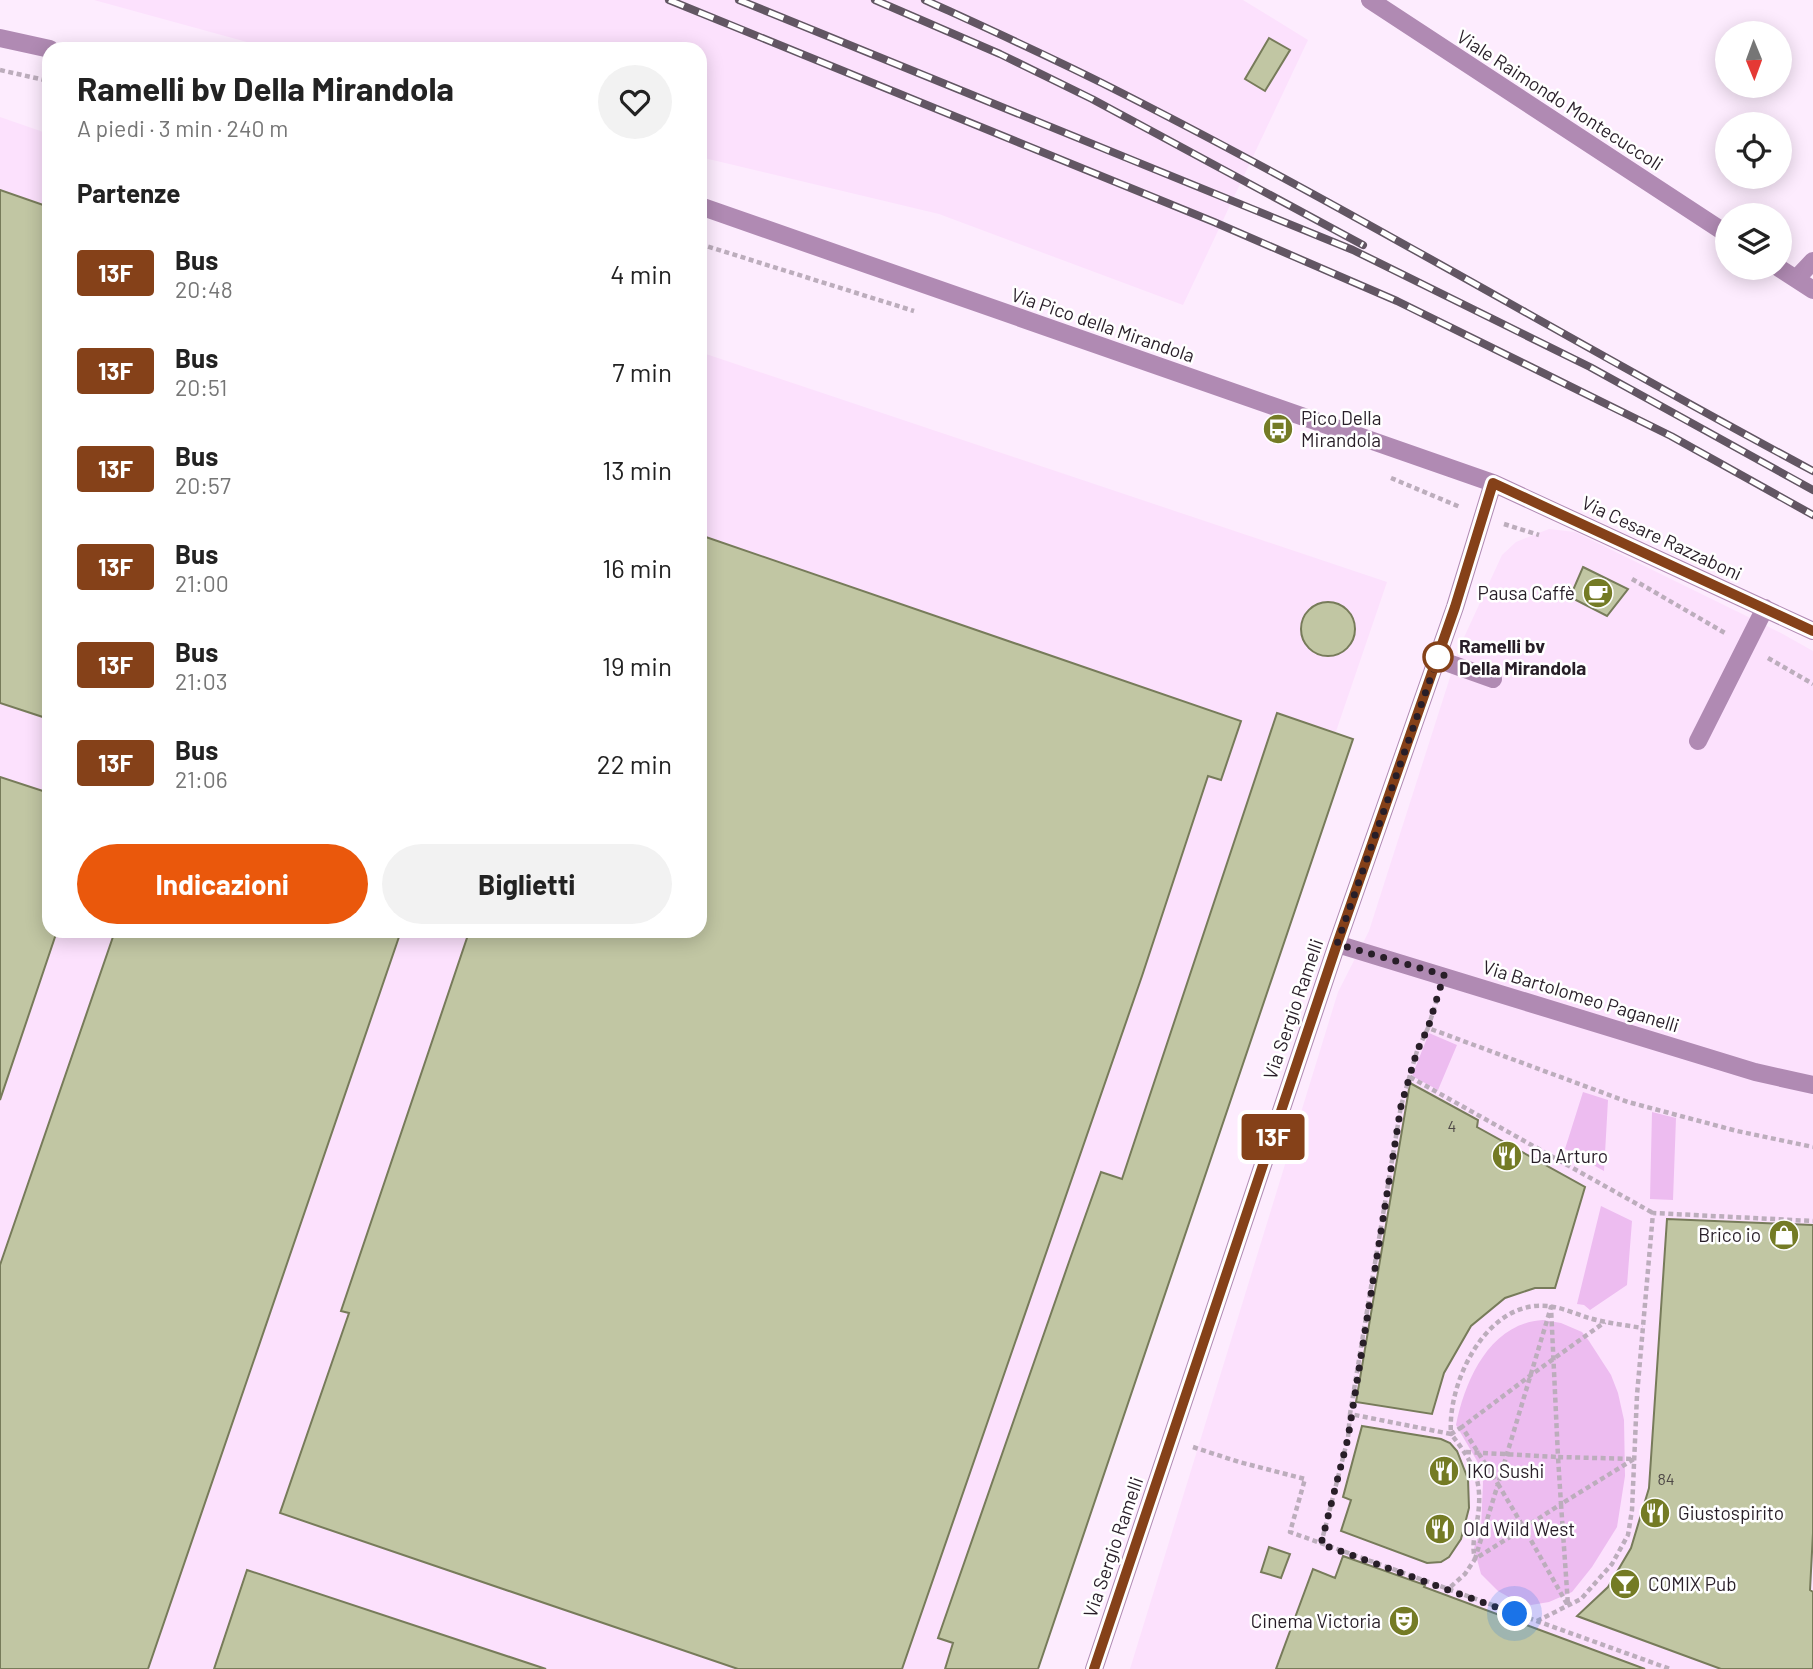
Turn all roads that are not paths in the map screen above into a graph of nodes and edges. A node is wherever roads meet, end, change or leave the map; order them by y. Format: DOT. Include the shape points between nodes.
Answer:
graph roads {
  1 [pos="1370,0"];
  2 [pos="0,38"];
  3 [pos="42,47"];
  4 [pos="707,208"];
  5 [pos="1715,226"];
  6 [pos="1813,261"];
  7 [pos="1792,276"];
  8 [pos="1796,279"];
  9 [pos="1813,290"];
  10 [pos="1493,483"];
  11 [pos="1765,608"];
  12 [pos="1813,631"];
  13 [pos="1437,659"];
  14 [pos="1493,679"];
  15 [pos="1698,741"];
  16 [pos="1337,944"];
  17 [pos="1813,1085"];
  18 [pos="1094,1669"];
  1 -- 5 [label="street, Viale Raimondo Montecuccoli"];
  2 -- 3 [label="street"];
  4 -- 10 [label="street, Via Pico della Mirandola"];
  6 -- 8 [label="street"];
  7 -- 8 [label="street"];
  8 -- 9 [label="street"];
  10 -- 11 [label="street, Via Cesare Razzaboni"];
  10 -- 13 [label="street, Via Sergio Ramelli"];
  11 -- 12 [label="street, Via Cesare Razzaboni"];
  11 -- 15 [label="street"];
  13 -- 14 [label="street"];
  13 -- 16 [label="street, Via Sergio Ramelli"];
  16 -- 17 [label="street, Via Bartolomeo Paganelli" via="1755,1072"];
  16 -- 18 [label="street, Via Sergio Ramelli"];
}
